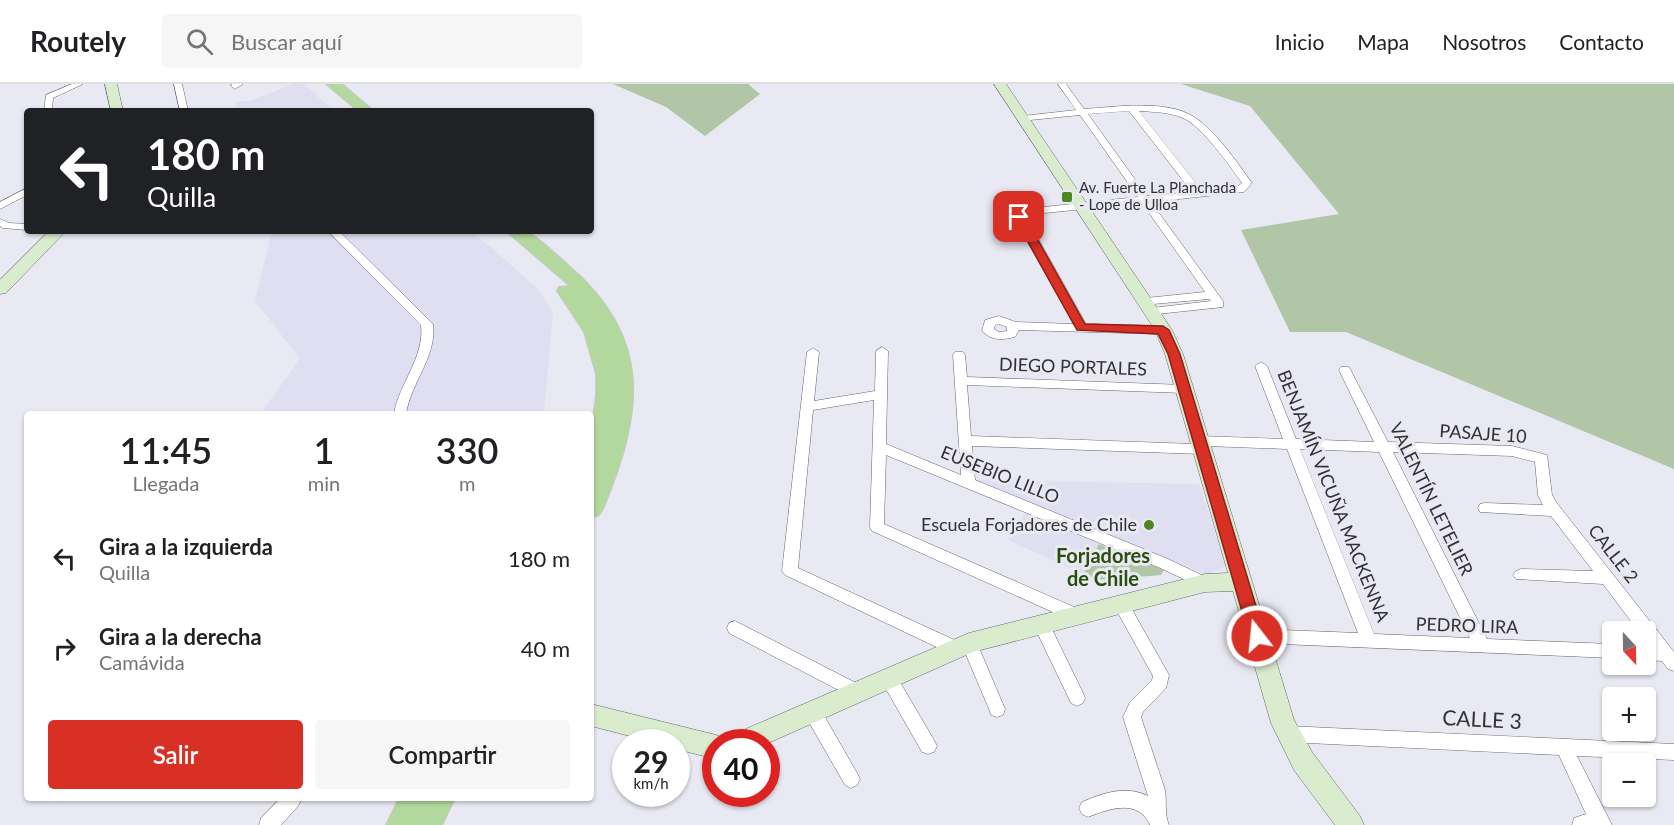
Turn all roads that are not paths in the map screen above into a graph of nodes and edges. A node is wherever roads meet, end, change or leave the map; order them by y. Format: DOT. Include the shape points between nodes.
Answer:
graph roads {
  1 [pos="79,84"];
  2 [pos="111,84"];
  3 [pos="178,84"];
  4 [pos="319,84"];
  5 [pos="333,84"];
  6 [pos="1000,84"];
  7 [pos="1062,84"];
  8 [pos="48,108"];
  9 [pos="116,108"];
  10 [pos="183,108"];
  11 [pos="348,108"];
  12 [pos="363,108"];
  13 [pos="1132,109"];
  14 [pos="1083,114"];
  15 [pos="1023,119"];
  16 [pos="24,193"];
  17 [pos="1199,194"];
  18 [pos="1144,199"];
  19 [pos="0,206"];
  20 [pos="1081,206"];
  21 [pos="1,225"];
  22 [pos="24,226"];
  23 [pos="55,234"];
  24 [pos="336,234"];
  25 [pos="500,234"];
  26 [pos="518,234"];
  27 [pos="0,289"];
  28 [pos="1149,307"];
  29 [pos="1013,326"];
  30 [pos="1082,328"];
  31 [pos="1163,330"];
  32 [pos="882,351"];
  33 [pos="813,352"];
  34 [pos="959,355"];
  35 [pos="1261,366"];
  36 [pos="1345,370"];
  37 [pos="961,381"];
  38 [pos="1184,389"];
  39 [pos="881,394"];
  40 [pos="807,407"];
  41 [pos="401,411"];
  42 [pos="965,441"];
  43 [pos="1291,444"];
  44 [pos="1201,445"];
  45 [pos="879,447"];
  46 [pos="1383,447"];
  47 [pos="594,457"];
  48 [pos="1542,459"];
  49 [pos="968,483"];
  50 [pos="594,502"];
  51 [pos="1485,508"];
  52 [pos="1555,511"];
  53 [pos="1521,574"];
  54 [pos="1607,578"];
  55 [pos="1241,582"];
  56 [pos="1204,583"];
  57 [pos="1121,604"];
  58 [pos="1075,615"];
  59 [pos="1041,624"];
  60 [pos="735,628"];
  61 [pos="1257,636"];
  62 [pos="1369,641"];
  63 [pos="962,645"];
  64 [pos="1482,646"];
  65 [pos="1602,651"];
  66 [pos="1670,659"];
  67 [pos="888,677"];
  68 [pos="856,691"];
  69 [pos="1077,698"];
  70 [pos="997,709"];
  71 [pos="812,711"];
  72 [pos="594,716"];
  73 [pos="772,729"];
  74 [pos="1287,734"];
  75 [pos="702,743"];
  76 [pos="928,746"];
  77 [pos="1564,747"];
  78 [pos="1674,752"];
  79 [pos="851,779"];
  80 [pos="291,801"];
  81 [pos="414,801"];
  82 [pos="438,801"];
  83 [pos="1088,808"];
  84 [pos="1158,820"];
  85 [pos="1594,823"];
  86 [pos="268,825"];
  87 [pos="401,825"];
  88 [pos="426,825"];
  89 [pos="1351,825"];
  1 -- 8 [label="street" via="49,96"];
  2 -- 9 [label="street"];
  3 -- 10 [label="street"];
  4 -- 11 [label="main road"];
  5 -- 12 [label="main road"];
  6 -- 15 [label="street"];
  7 -- 14 [label="street"];
  13 -- 14 [label="street"];
  13 -- 17 [label="street"];
  13 -- 17 [label="street" via="1160,108 1192,119 1248,183 1245,188"];
  14 -- 15 [label="street"];
  14 -- 18 [label="street"];
  15 -- 20 [label="street"];
  16 -- 19 [label="street"];
  17 -- 18 [label="street"];
  18 -- 20 [label="street"];
  18 -- 28 [label="street" via="1216,299"];
  20 -- 28 [label="street"];
  20 -- 30 [label="street" via="1020,212 1019,217"];
  21 -- 22 [label="street"];
  23 -- 27 [label="street"];
  24 -- 41 [label="street" via="427,324 429,341 405,391"];
  25 -- 47 [label="main road" via="568,293 602,348 607,405"];
  26 -- 50 [label="main road" via="588,294 605,316 618,346 624,387 622,418"];
  28 -- 31 [label="street"];
  29 -- 30 [label="street"];
  30 -- 31 [label="street"];
  31 -- 38 [label="street"];
  32 -- 39 [label="street"];
  33 -- 40 [label="street"];
  34 -- 37 [label="street"];
  35 -- 43 [label="street, BENJAMÍN VICUÑA MACKENNA"];
  36 -- 46 [label="street, VALENTÍN LETELIER"];
  37 -- 38 [label="street, DIEGO PORTALES"];
  37 -- 42 [label="street"];
  38 -- 44 [label="street"];
  39 -- 40 [label="street"];
  39 -- 45 [label="street"];
  40 -- 63 [label="street" via="790,571"];
  42 -- 44 [label="street, PASAJE 10"];
  42 -- 49 [label="street"];
  43 -- 44 [label="street, PASAJE 10"];
  43 -- 46 [label="street, PASAJE 10"];
  43 -- 62 [label="street, BENJAMÍN VICUÑA MACKENNA"];
  44 -- 55 [label="street"];
  45 -- 49 [label="street, EUSEBIO LILLO"];
  45 -- 58 [label="street" via="876,527"];
  46 -- 48 [label="street, PASAJE 10" via="1520,452"];
  46 -- 64 [label="street, VALENTÍN LETELIER"];
  48 -- 52 [label="street, CALLE 2" via="1545,495"];
  49 -- 56 [label="street, EUSEBIO LILLO"];
  51 -- 52 [label="street"];
  52 -- 54 [label="street, CALLE 2"];
  53 -- 54 [label="street"];
  54 -- 66 [label="street, CALLE 2"];
  55 -- 56 [label="street"];
  55 -- 61 [label="street"];
  56 -- 57 [label="street"];
  57 -- 58 [label="street"];
  57 -- 84 [label="street" via="1161,675 1160,683 1132,713 1156,790"];
  58 -- 59 [label="street"];
  59 -- 63 [label="street"];
  59 -- 69 [label="street"];
  60 -- 68 [label="street"];
  61 -- 62 [label="street, PEDRO LIRA"];
  61 -- 74 [label="street"];
  62 -- 64 [label="street, PEDRO LIRA"];
  63 -- 67 [label="street"];
  63 -- 70 [label="street"];
  64 -- 65 [label="street, PEDRO LIRA"];
  67 -- 68 [label="street"];
  67 -- 76 [label="street"];
  68 -- 71 [label="street"];
  71 -- 73 [label="street"];
  71 -- 79 [label="street"];
  72 -- 75 [label="street"];
  74 -- 77 [label="street, CALLE 3"];
  74 -- 89 [label="street"];
  77 -- 78 [label="street, CALLE 3"];
  77 -- 85 [label="street"];
  80 -- 86 [label="street"];
  81 -- 87 [label="main road"];
  82 -- 88 [label="main road"];
  83 -- 84 [label="street" via="1127,798 1143,803"];
}
